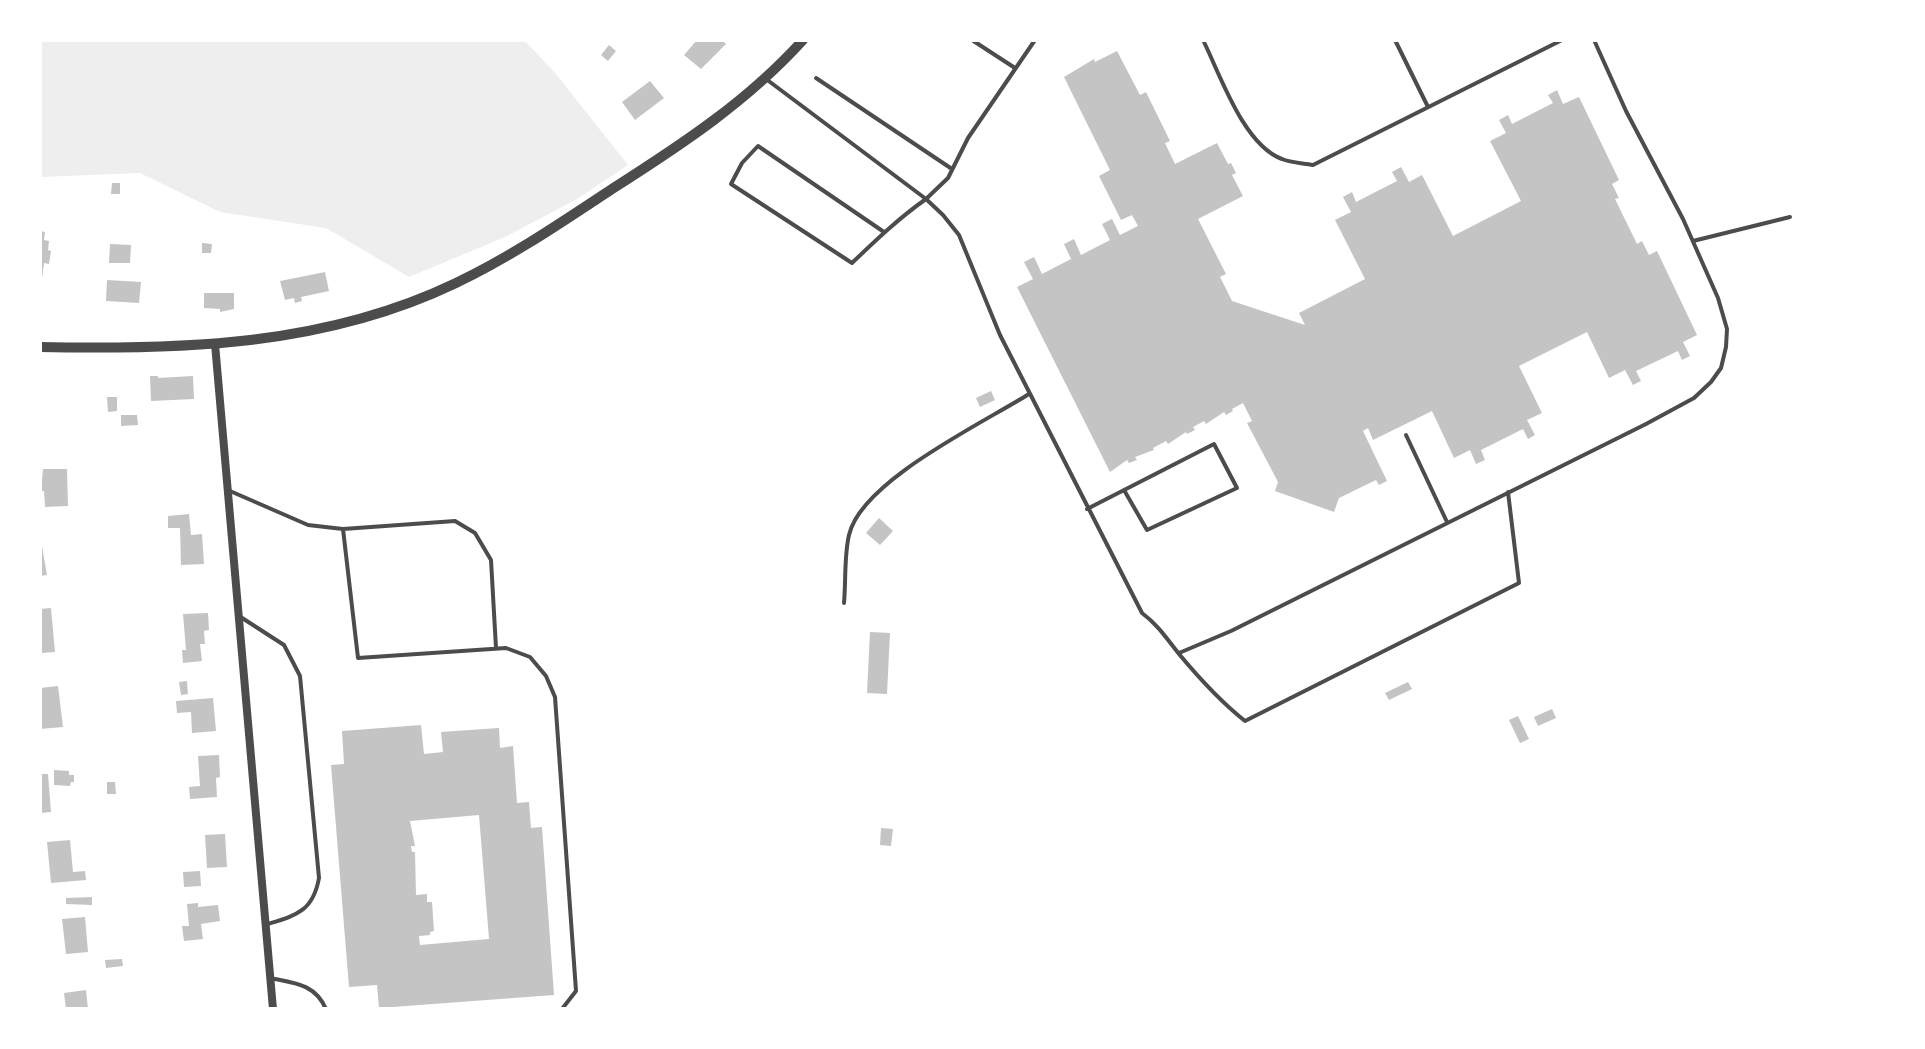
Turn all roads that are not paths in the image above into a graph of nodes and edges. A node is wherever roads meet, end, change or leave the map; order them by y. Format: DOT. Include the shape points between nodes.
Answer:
graph roads {
  1 [pos="972,40"];
  2 [pos="1035,40"];
  3 [pos="1178,40"];
  4 [pos="1213,40"];
  5 [pos="1395,40"];
  6 [pos="1562,40"];
  7 [pos="1594,40"];
  8 [pos="801,41"];
  9 [pos="1204,42"];
  10 [pos="1015,68"];
  11 [pos="765,78"];
  12 [pos="816,78"];
  13 [pos="1428,107"];
  14 [pos="952,169"];
  15 [pos="926,199"];
  16 [pos="1790,217"];
  17 [pos="884,232"];
  18 [pos="1693,241"];
  19 [pos="215,344"];
  20 [pos="40,347"];
  21 [pos="1029,394"];
  22 [pos="1406,435"];
  23 [pos="228,490"];
  24 [pos="1124,490"];
  25 [pos="1508,492"];
  26 [pos="1087,509"];
  27 [pos="1447,522"];
  28 [pos="343,529"];
  29 [pos="844,603"];
  30 [pos="239,615"];
  31 [pos="496,648"];
  32 [pos="1179,653"];
  33 [pos="266,924"];
  34 [pos="270,978"];
  35 [pos="273,1009"];
  36 [pos="326,1009"];
  37 [pos="562,1009"];
  1 -- 10 [label="lane"];
  2 -- 10 [label="lane"];
  3 -- 9 [label="lane"];
  4 -- 9 [label="lane"];
  5 -- 13 [label="lane"];
  6 -- 13 [label="lane"];
  7 -- 18 [label="lane"];
  8 -- 11 [label="street"];
  9 -- 13 [label="lane" via="1255,140 1281,159 1313,165"];
  10 -- 14 [label="lane"];
  11 -- 15 [label="lane"];
  11 -- 19 [label="street" via="665,155 456,283 335,326"];
  12 -- 14 [label="lane"];
  14 -- 15 [label="lane"];
  15 -- 17 [label="lane"];
  15 -- 21 [label="lane" via="959,235"];
  16 -- 18 [label="lane"];
  17 -- 17 [label="lane" via="852,263 731,184 758,146"];
  18 -- 25 [label="lane" via="1727,329 1721,368 1711,382 1694,398"];
  19 -- 20 [label="street"];
  19 -- 23 [label="street"];
  21 -- 26 [label="lane"];
  21 -- 29 [label="lane" via="898,475 868,500 849,534"];
  22 -- 27 [label="lane"];
  23 -- 28 [label="lane" via="308,525"];
  23 -- 30 [label="street"];
  24 -- 24 [label="lane" via="1214,444 1237,488 1147,530"];
  24 -- 26 [label="lane"];
  25 -- 27 [label="lane"];
  25 -- 32 [label="lane" via="1519,583 1245,721"];
  26 -- 32 [label="lane" via="1142,613"];
  27 -- 32 [label="lane"];
  28 -- 31 [label="lane" via="455,521 475,533 491,560"];
  28 -- 31 [label="lane" via="358,658"];
  30 -- 33 [label="street"];
  30 -- 33 [label="lane" via="284,645 300,676 319,878 316,895 300,914"];
  31 -- 37 [label="lane" via="530,657 555,697 576,991"];
  33 -- 34 [label="street"];
  34 -- 35 [label="street"];
  34 -- 36 [label="lane" via="320,995"];
}
